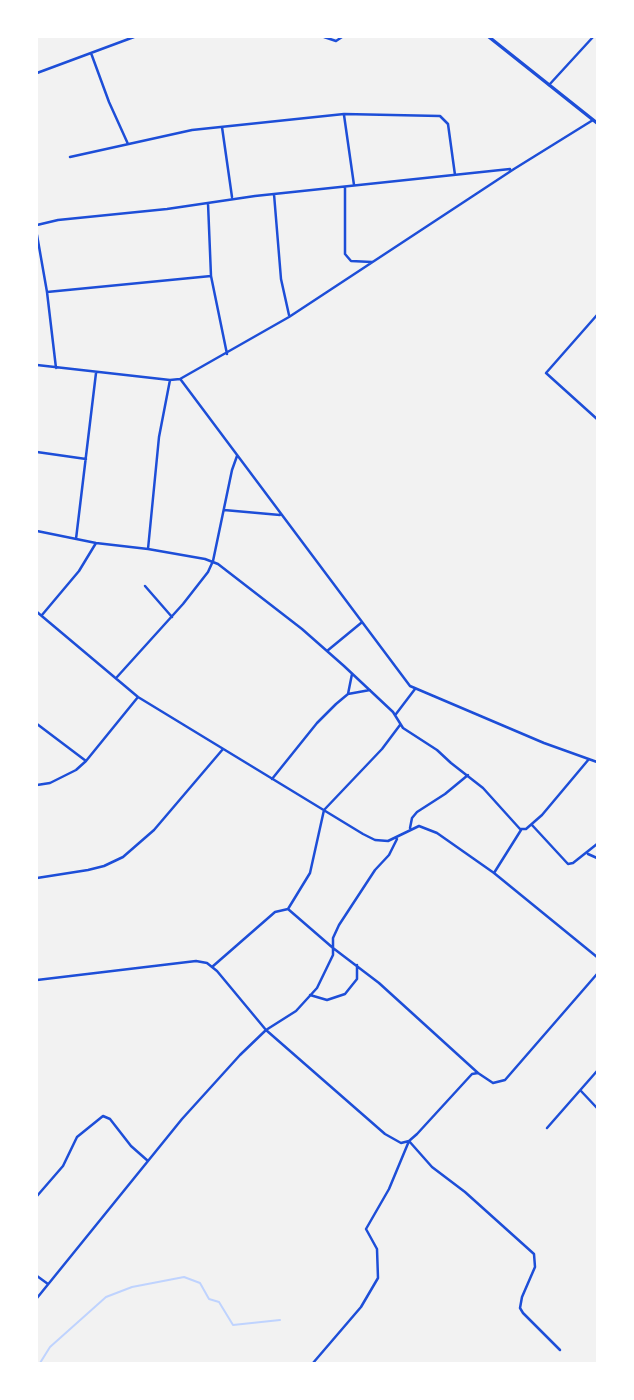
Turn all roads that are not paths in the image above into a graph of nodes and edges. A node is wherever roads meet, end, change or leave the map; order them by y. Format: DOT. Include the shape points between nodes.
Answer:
graph roads {
  1 [pos="134,37"];
  2 [pos="324,37"];
  3 [pos="342,37"];
  4 [pos="489,37"];
  5 [pos="593,37"];
  6 [pos="91,53"];
  7 [pos="37,73"];
  8 [pos="549,85"];
  9 [pos="344,114"];
  10 [pos="595,122"];
  11 [pos="222,127"];
  12 [pos="129,145"];
  13 [pos="70,157"];
  14 [pos="514,169"];
  15 [pos="456,175"];
  16 [pos="354,185"];
  17 [pos="345,186"];
  18 [pos="274,194"];
  19 [pos="233,198"];
  20 [pos="208,204"];
  21 [pos="37,225"];
  22 [pos="37,235"];
  23 [pos="372,262"];
  24 [pos="211,276"];
  25 [pos="47,292"];
  26 [pos="597,315"];
  27 [pos="289,317"];
  28 [pos="227,354"];
  29 [pos="37,365"];
  30 [pos="55,368"];
  31 [pos="96,373"];
  32 [pos="180,379"];
  33 [pos="170,380"];
  34 [pos="597,419"];
  35 [pos="37,452"];
  36 [pos="237,456"];
  37 [pos="86,459"];
  38 [pos="224,510"];
  39 [pos="281,515"];
  40 [pos="37,531"];
  41 [pos="76,539"];
  42 [pos="96,543"];
  43 [pos="148,549"];
  44 [pos="213,561"];
  45 [pos="145,586"];
  46 [pos="37,611"];
  47 [pos="42,615"];
  48 [pos="172,617"];
  49 [pos="361,623"];
  50 [pos="327,651"];
  51 [pos="352,674"];
  52 [pos="116,678"];
  53 [pos="415,689"];
  54 [pos="370,690"];
  55 [pos="348,694"];
  56 [pos="138,697"];
  57 [pos="396,714"];
  58 [pos="37,724"];
  59 [pos="400,725"];
  60 [pos="223,749"];
  61 [pos="589,759"];
  62 [pos="86,761"];
  63 [pos="597,762"];
  64 [pos="468,775"];
  65 [pos="271,780"];
  66 [pos="37,785"];
  67 [pos="324,810"];
  68 [pos="532,825"];
  69 [pos="410,829"];
  70 [pos="521,830"];
  71 [pos="398,837"];
  72 [pos="597,844"];
  73 [pos="586,853"];
  74 [pos="597,858"];
  75 [pos="494,873"];
  76 [pos="37,878"];
  77 [pos="288,909"];
  78 [pos="597,947"];
  79 [pos="333,948"];
  80 [pos="592,953"];
  81 [pos="597,957"];
  82 [pos="357,965"];
  83 [pos="212,967"];
  84 [pos="597,974"];
  85 [pos="37,980"];
  86 [pos="310,995"];
  87 [pos="266,1030"];
  88 [pos="597,1071"];
  89 [pos="478,1073"];
  90 [pos="581,1091"];
  91 [pos="597,1108"];
  92 [pos="547,1128"];
  93 [pos="409,1141"];
  94 [pos="148,1161"];
  95 [pos="37,1196"];
  96 [pos="37,1276"];
  97 [pos="48,1284"];
  98 [pos="37,1298"];
  99 [pos="559,1350"];
  100 [pos="313,1363"];
  1 -- 6 [label="street"];
  2 -- 3 [label="street" via="334,41"];
  4 -- 8 [label="main road"];
  5 -- 8 [label="street"];
  6 -- 7 [label="street"];
  6 -- 12 [label="street"];
  8 -- 10 [label="main road"];
  9 -- 11 [label="street"];
  9 -- 15 [label="street" via="442,117 448,124"];
  9 -- 16 [label="street"];
  10 -- 14 [label="street"];
  11 -- 12 [label="street"];
  11 -- 19 [label="street"];
  12 -- 13 [label="street"];
  14 -- 15 [label="street"];
  14 -- 23 [label="street"];
  15 -- 16 [label="street"];
  16 -- 17 [label="street"];
  17 -- 18 [label="street"];
  17 -- 23 [label="street" via="345,254 351,261"];
  18 -- 19 [label="street"];
  18 -- 27 [label="street"];
  19 -- 20 [label="street"];
  20 -- 21 [label="street"];
  20 -- 24 [label="street"];
  22 -- 25 [label="street"];
  23 -- 27 [label="street"];
  24 -- 25 [label="street"];
  24 -- 28 [label="street"];
  25 -- 30 [label="street"];
  26 -- 34 [label="street" via="546,373"];
  27 -- 28 [label="street"];
  28 -- 32 [label="street"];
  29 -- 30 [label="street"];
  30 -- 31 [label="street"];
  31 -- 33 [label="street"];
  31 -- 37 [label="street"];
  32 -- 33 [label="street"];
  32 -- 36 [label="street"];
  33 -- 43 [label="street" via="159,437"];
  35 -- 37 [label="street"];
  36 -- 38 [label="street"];
  36 -- 39 [label="street"];
  37 -- 41 [label="street"];
  38 -- 39 [label="street"];
  38 -- 44 [label="street"];
  39 -- 49 [label="street"];
  40 -- 41 [label="street"];
  41 -- 42 [label="street"];
  42 -- 43 [label="street"];
  42 -- 47 [label="street"];
  43 -- 44 [label="street"];
  44 -- 48 [label="street"];
  44 -- 50 [label="street"];
  45 -- 48 [label="street"];
  46 -- 47 [label="street"];
  47 -- 52 [label="street"];
  48 -- 52 [label="street"];
  49 -- 50 [label="street"];
  49 -- 53 [label="street"];
  50 -- 51 [label="street"];
  51 -- 54 [label="street"];
  51 -- 55 [label="street"];
  52 -- 56 [label="street"];
  53 -- 57 [label="street"];
  53 -- 61 [label="street"];
  54 -- 55 [label="street"];
  54 -- 57 [label="street"];
  55 -- 65 [label="street" via="317,723"];
  56 -- 60 [label="street"];
  56 -- 62 [label="street"];
  57 -- 59 [label="street"];
  58 -- 62 [label="street"];
  59 -- 64 [label="street"];
  59 -- 67 [label="street"];
  60 -- 65 [label="street"];
  60 -- 76 [label="street" via="159,825 122,857 88,870"];
  61 -- 63 [label="street"];
  61 -- 68 [label="street"];
  62 -- 66 [label="street" via="70,775"];
  64 -- 69 [label="street" via="417,812"];
  64 -- 70 [label="street"];
  65 -- 67 [label="street"];
  67 -- 71 [label="street" via="375,840"];
  67 -- 77 [label="street" via="311,870"];
  68 -- 70 [label="street"];
  68 -- 73 [label="street" via="567,864"];
  69 -- 71 [label="street"];
  69 -- 75 [label="street" via="427,828"];
  70 -- 75 [label="street"];
  71 -- 79 [label="street" via="339,925"];
  72 -- 73 [label="street"];
  73 -- 74 [label="street"];
  75 -- 80 [label="street"];
  77 -- 79 [label="street"];
  77 -- 83 [label="street" via="275,912"];
  78 -- 80 [label="street"];
  79 -- 82 [label="street"];
  79 -- 86 [label="street" via="320,984"];
  80 -- 81 [label="street"];
  82 -- 86 [label="street" via="357,979 345,994 327,1000"];
  82 -- 89 [label="street"];
  83 -- 85 [label="street" via="196,961"];
  83 -- 87 [label="street"];
  84 -- 89 [label="street" via="505,1080 492,1082"];
  86 -- 87 [label="street" via="296,1011"];
  87 -- 93 [label="street" via="393,1140"];
  87 -- 94 [label="street"];
  88 -- 90 [label="street"];
  89 -- 93 [label="street"];
  90 -- 91 [label="street"];
  90 -- 92 [label="street"];
  93 -- 99 [label="street" via="432,1167 534,1254 535,1267 520,1308"];
  93 -- 100 [label="street" via="366,1229 377,1249 378,1278 361,1307"];
  94 -- 95 [label="street" via="103,1116 77,1137 63,1166"];
  94 -- 97 [label="street"];
  96 -- 97 [label="street"];
  97 -- 98 [label="street"];
}
